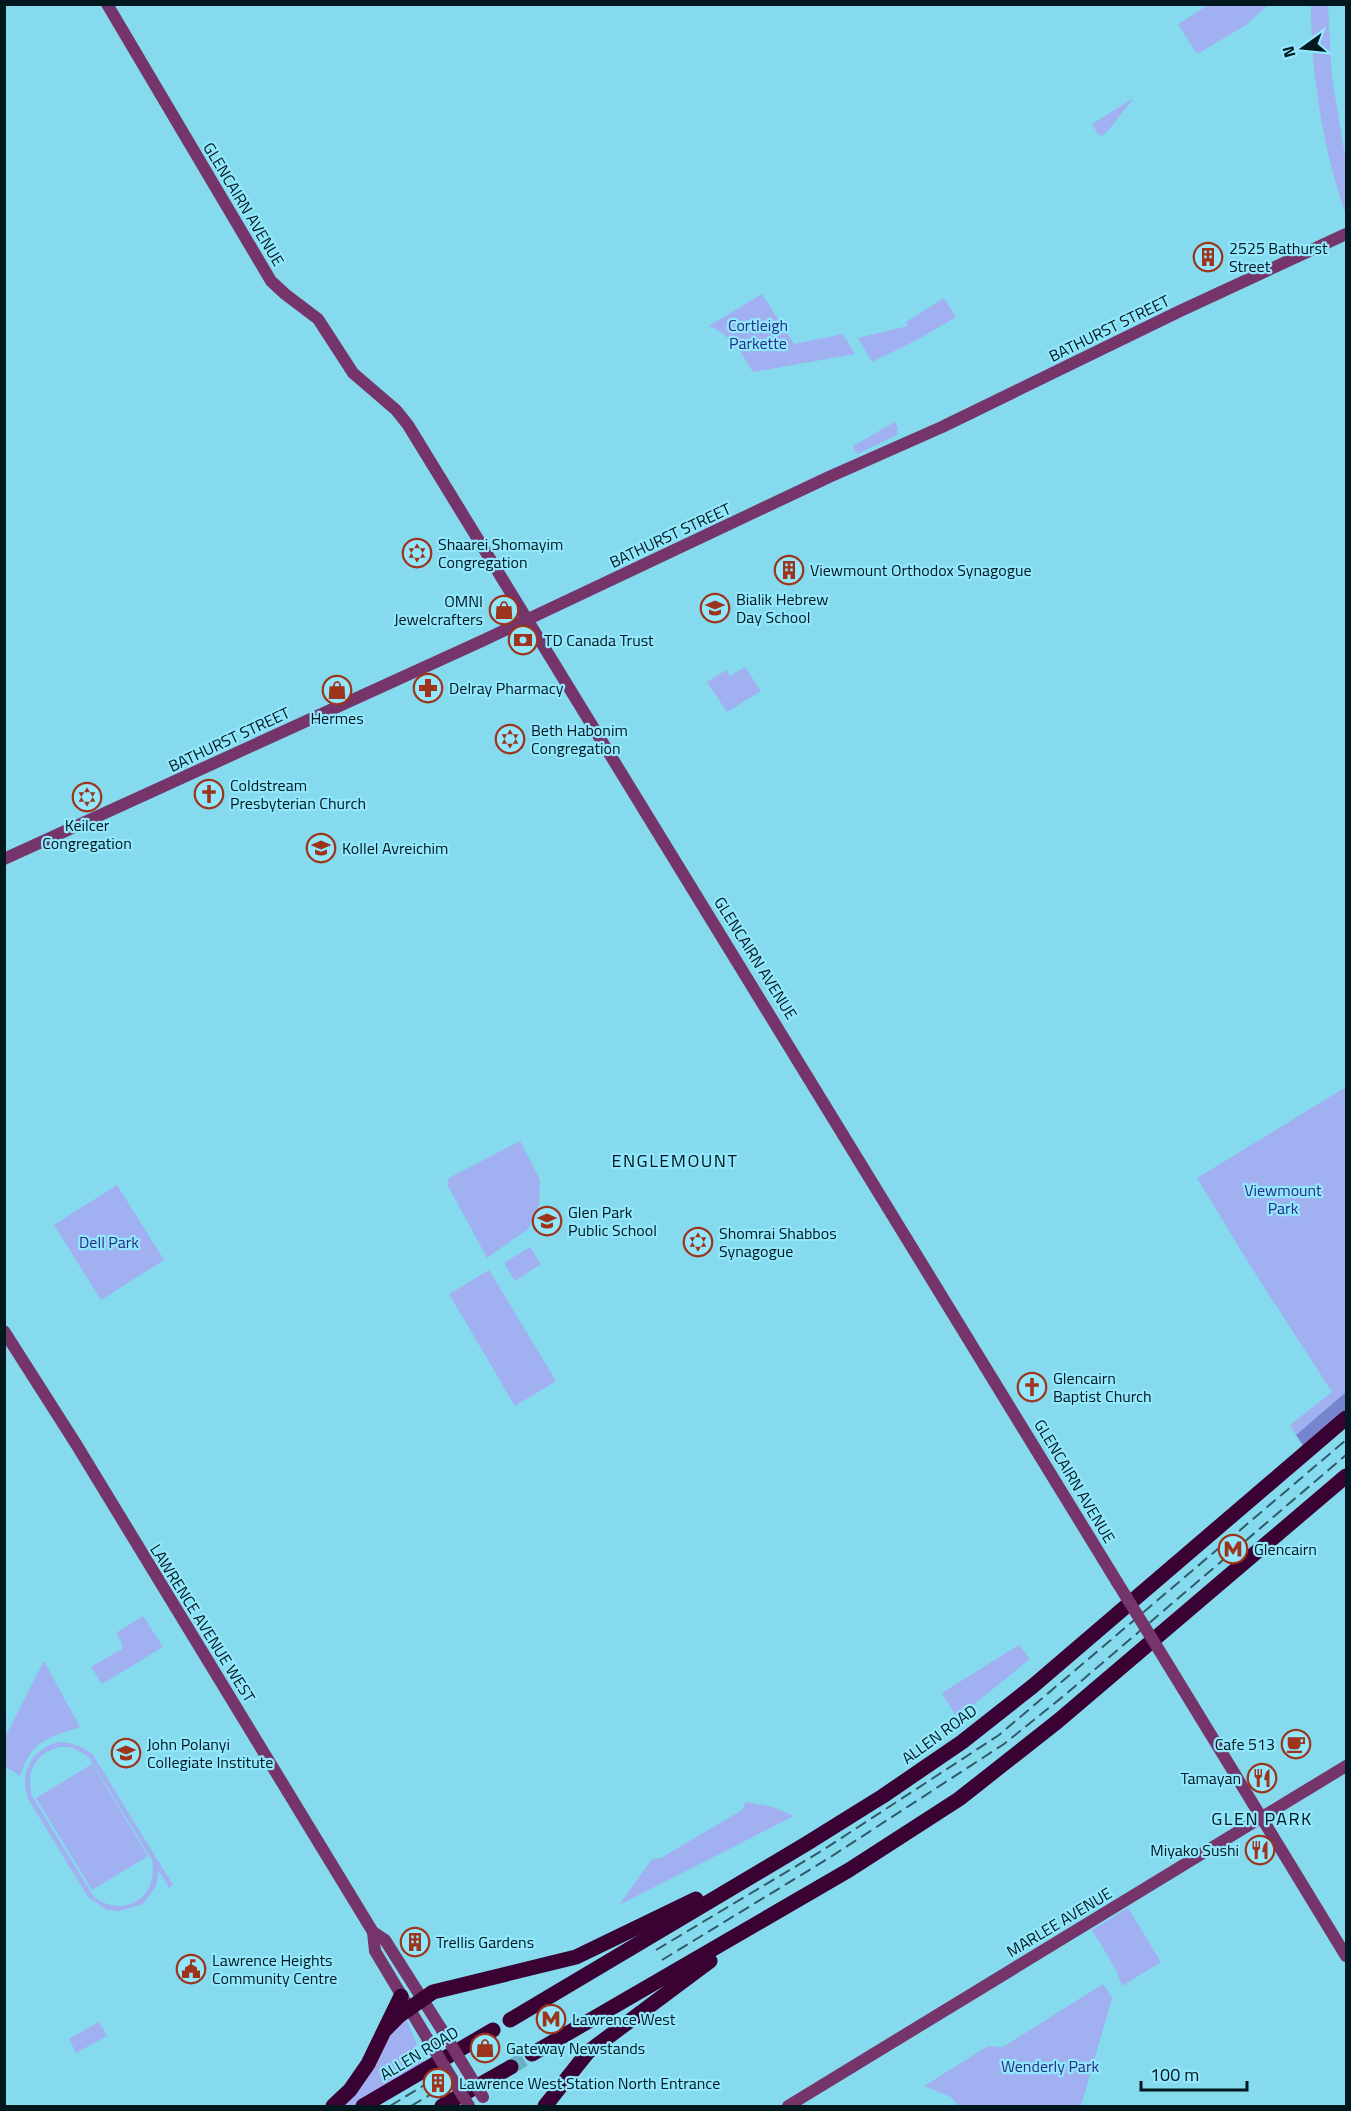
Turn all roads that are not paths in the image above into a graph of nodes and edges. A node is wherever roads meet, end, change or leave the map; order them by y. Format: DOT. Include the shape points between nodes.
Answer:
graph roads {
  1 [pos="106,4"];
  2 [pos="1347,234"];
  3 [pos="528,619"];
  4 [pos="4,859"];
  5 [pos="4,1331"];
  6 [pos="1347,1418"];
  7 [pos="1347,1476"];
  8 [pos="1347,1766"];
  9 [pos="1262,1818"];
  10 [pos="806,1844"];
  11 [pos="764,1920"];
  12 [pos="373,1932"];
  13 [pos="1347,1956"];
  14 [pos="423,1999"];
  15 [pos="405,2002"];
  16 [pos="510,2020"];
  17 [pos="493,2030"];
  18 [pos="532,2054"];
  19 [pos="511,2067"];
  20 [pos="559,2091"];
  21 [pos="333,2106"];
  22 [pos="363,2106"];
  23 [pos="442,2106"];
  24 [pos="469,2106"];
  25 [pos="488,2106"];
  26 [pos="544,2106"];
  27 [pos="550,2106"];
  28 [pos="788,2106"];
  1 -- 3 [label="street, GLENCAIRN AVENUE" via="267,274 278,288 318,319 353,373 408,425"];
  2 -- 3 [label="street, BATHURST STREET"];
  3 -- 4 [label="street, BATHURST STREET"];
  3 -- 9 [label="street, GLENCAIRN AVENUE, bridge"];
  5 -- 12 [label="street, LAWRENCE AVENUE WEST"];
  6 -- 10 [label="highway, ALLEN ROAD" via="962,1742"];
  7 -- 11 [label="highway" via="1058,1721 966,1793 905,1835"];
  8 -- 9 [label="street, MARLEE AVENUE"];
  9 -- 13 [label="street, GLENCAIRN AVENUE"];
  9 -- 28 [label="street, MARLEE AVENUE"];
  10 -- 14 [label="highway" via="576,1958 442,1989"];
  10 -- 16 [label="highway, ALLEN ROAD"];
  11 -- 18 [label="highway"];
  11 -- 20 [label="highway" via="588,2052"];
  12 -- 14 [label="street, LAWRENCE AVENUE WEST" via="385,1940"];
  12 -- 15 [label="street, LAWRENCE AVENUE WEST" via="375,1951"];
  14 -- 15 [label="highway"];
  14 -- 25 [label="street, LAWRENCE AVENUE WEST, bridge"];
  15 -- 21 [label="highway" via="368,2064"];
  15 -- 24 [label="street, LAWRENCE AVENUE WEST, bridge"];
  17 -- 22 [label="highway, ALLEN ROAD"];
  19 -- 23 [label="highway"];
  20 -- 26 [label="highway"];
  20 -- 27 [label="highway"];
}
